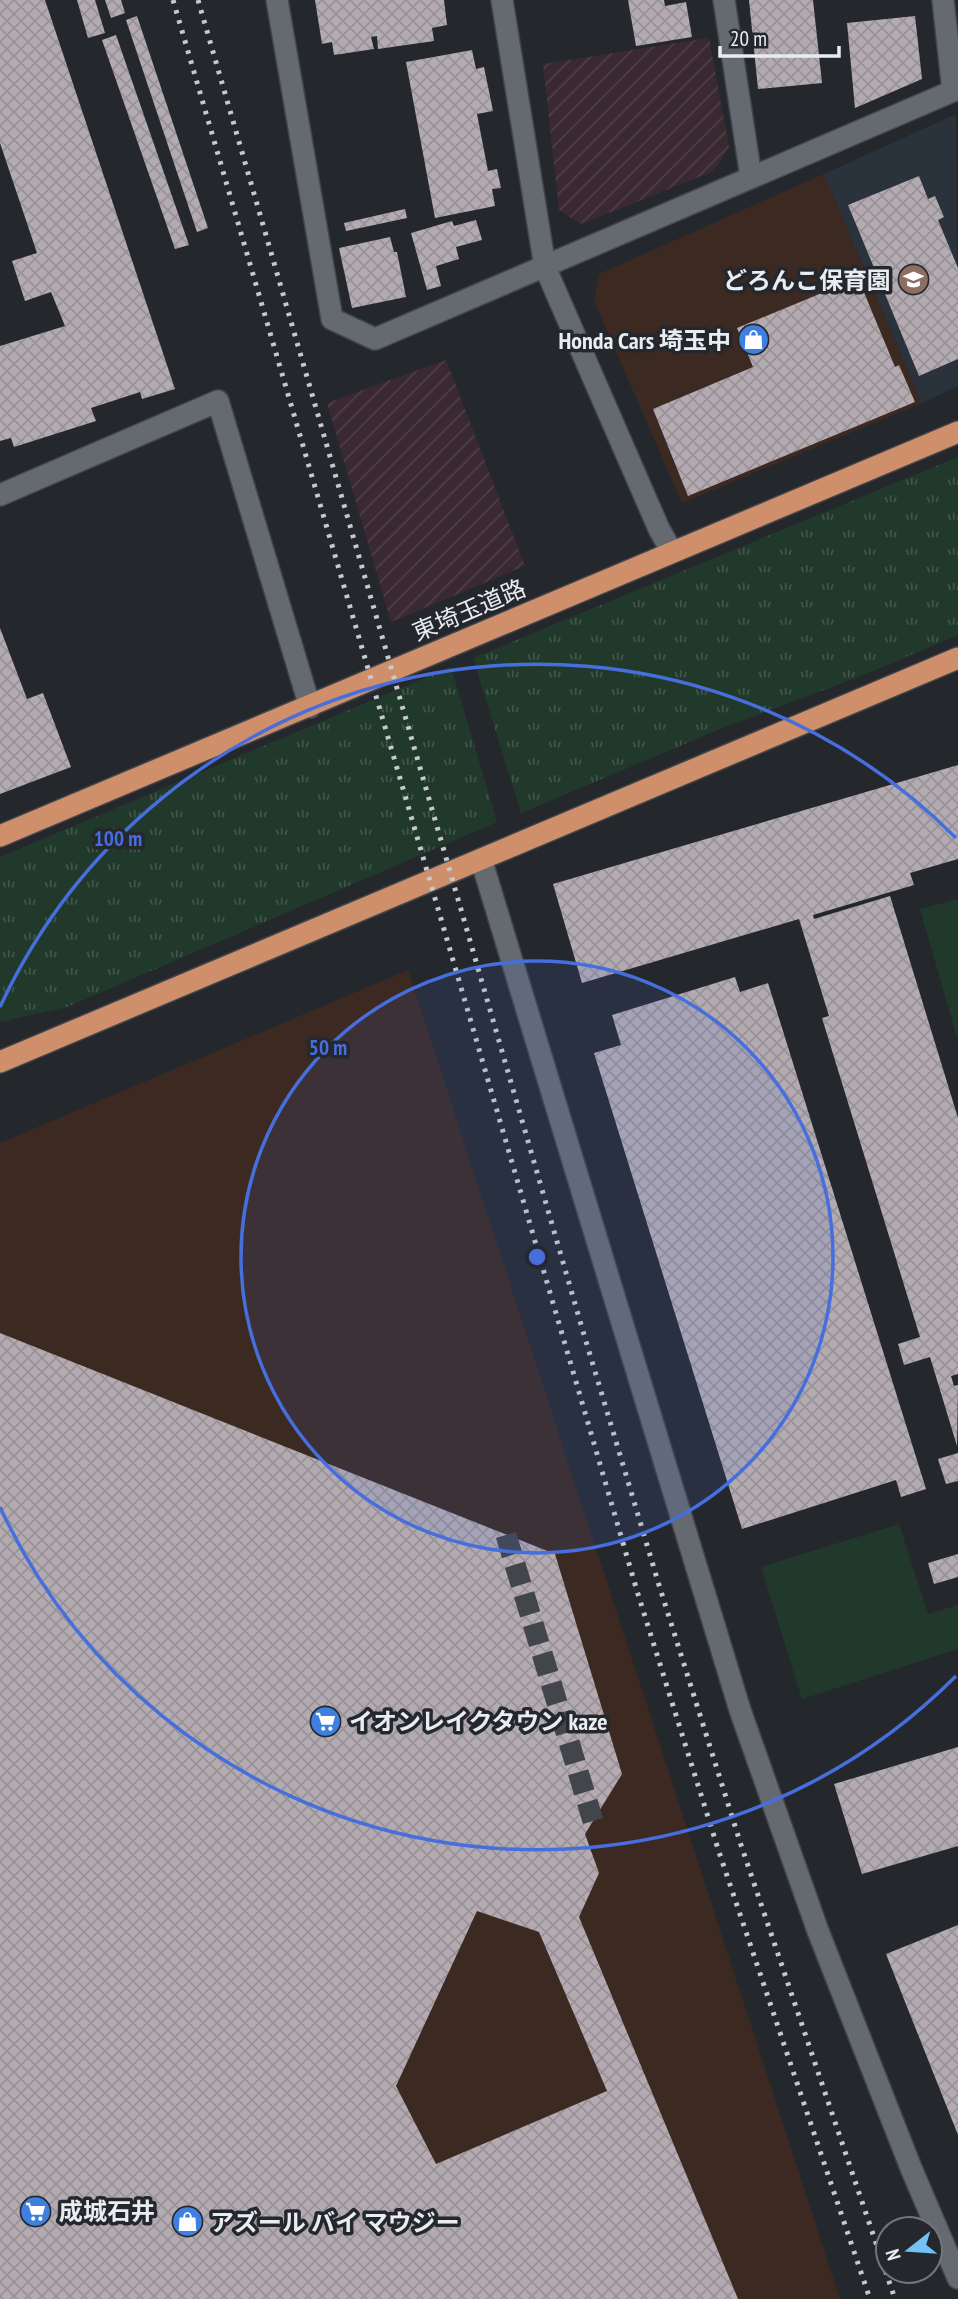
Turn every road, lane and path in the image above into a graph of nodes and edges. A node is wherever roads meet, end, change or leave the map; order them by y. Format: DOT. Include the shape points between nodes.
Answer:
graph roads {
  1 [pos="277,0"];
  2 [pos="502,0"];
  3 [pos="724,0"];
  4 [pos="943,0"];
  5 [pos="751,177"];
  6 [pos="545,267"];
  7 [pos="958,432"];
  8 [pos="0,495"];
  9 [pos="672,552"];
  10 [pos="958,658"];
  11 [pos="310,707"];
  12 [pos="0,836"];
  13 [pos="481,859"];
  14 [pos="65,1034"];
  15 [pos="0,1052"];
  16 [pos="0,1062"];
  17 [pos="958,2278"];
  1 -- 6 [label="street" via="332,319 375,339"];
  2 -- 6 [label="street"];
  3 -- 5 [label="street"];
  4 -- 5 [label="street" via="953,91"];
  5 -- 6 [label="street"];
  6 -- 9 [label="street"];
  7 -- 9 [label="highway, 東埼玉道路"];
  8 -- 11 [label="street" via="218,401"];
  9 -- 11 [label="highway, 東埼玉道路"];
  10 -- 13 [label="highway"];
  11 -- 12 [label="highway, 東埼玉道路"];
  13 -- 14 [label="highway"];
  13 -- 17 [label="street" via="740,1710 818,1931"];
  14 -- 15 [label="highway"];
  14 -- 16 [label="highway"];
}
